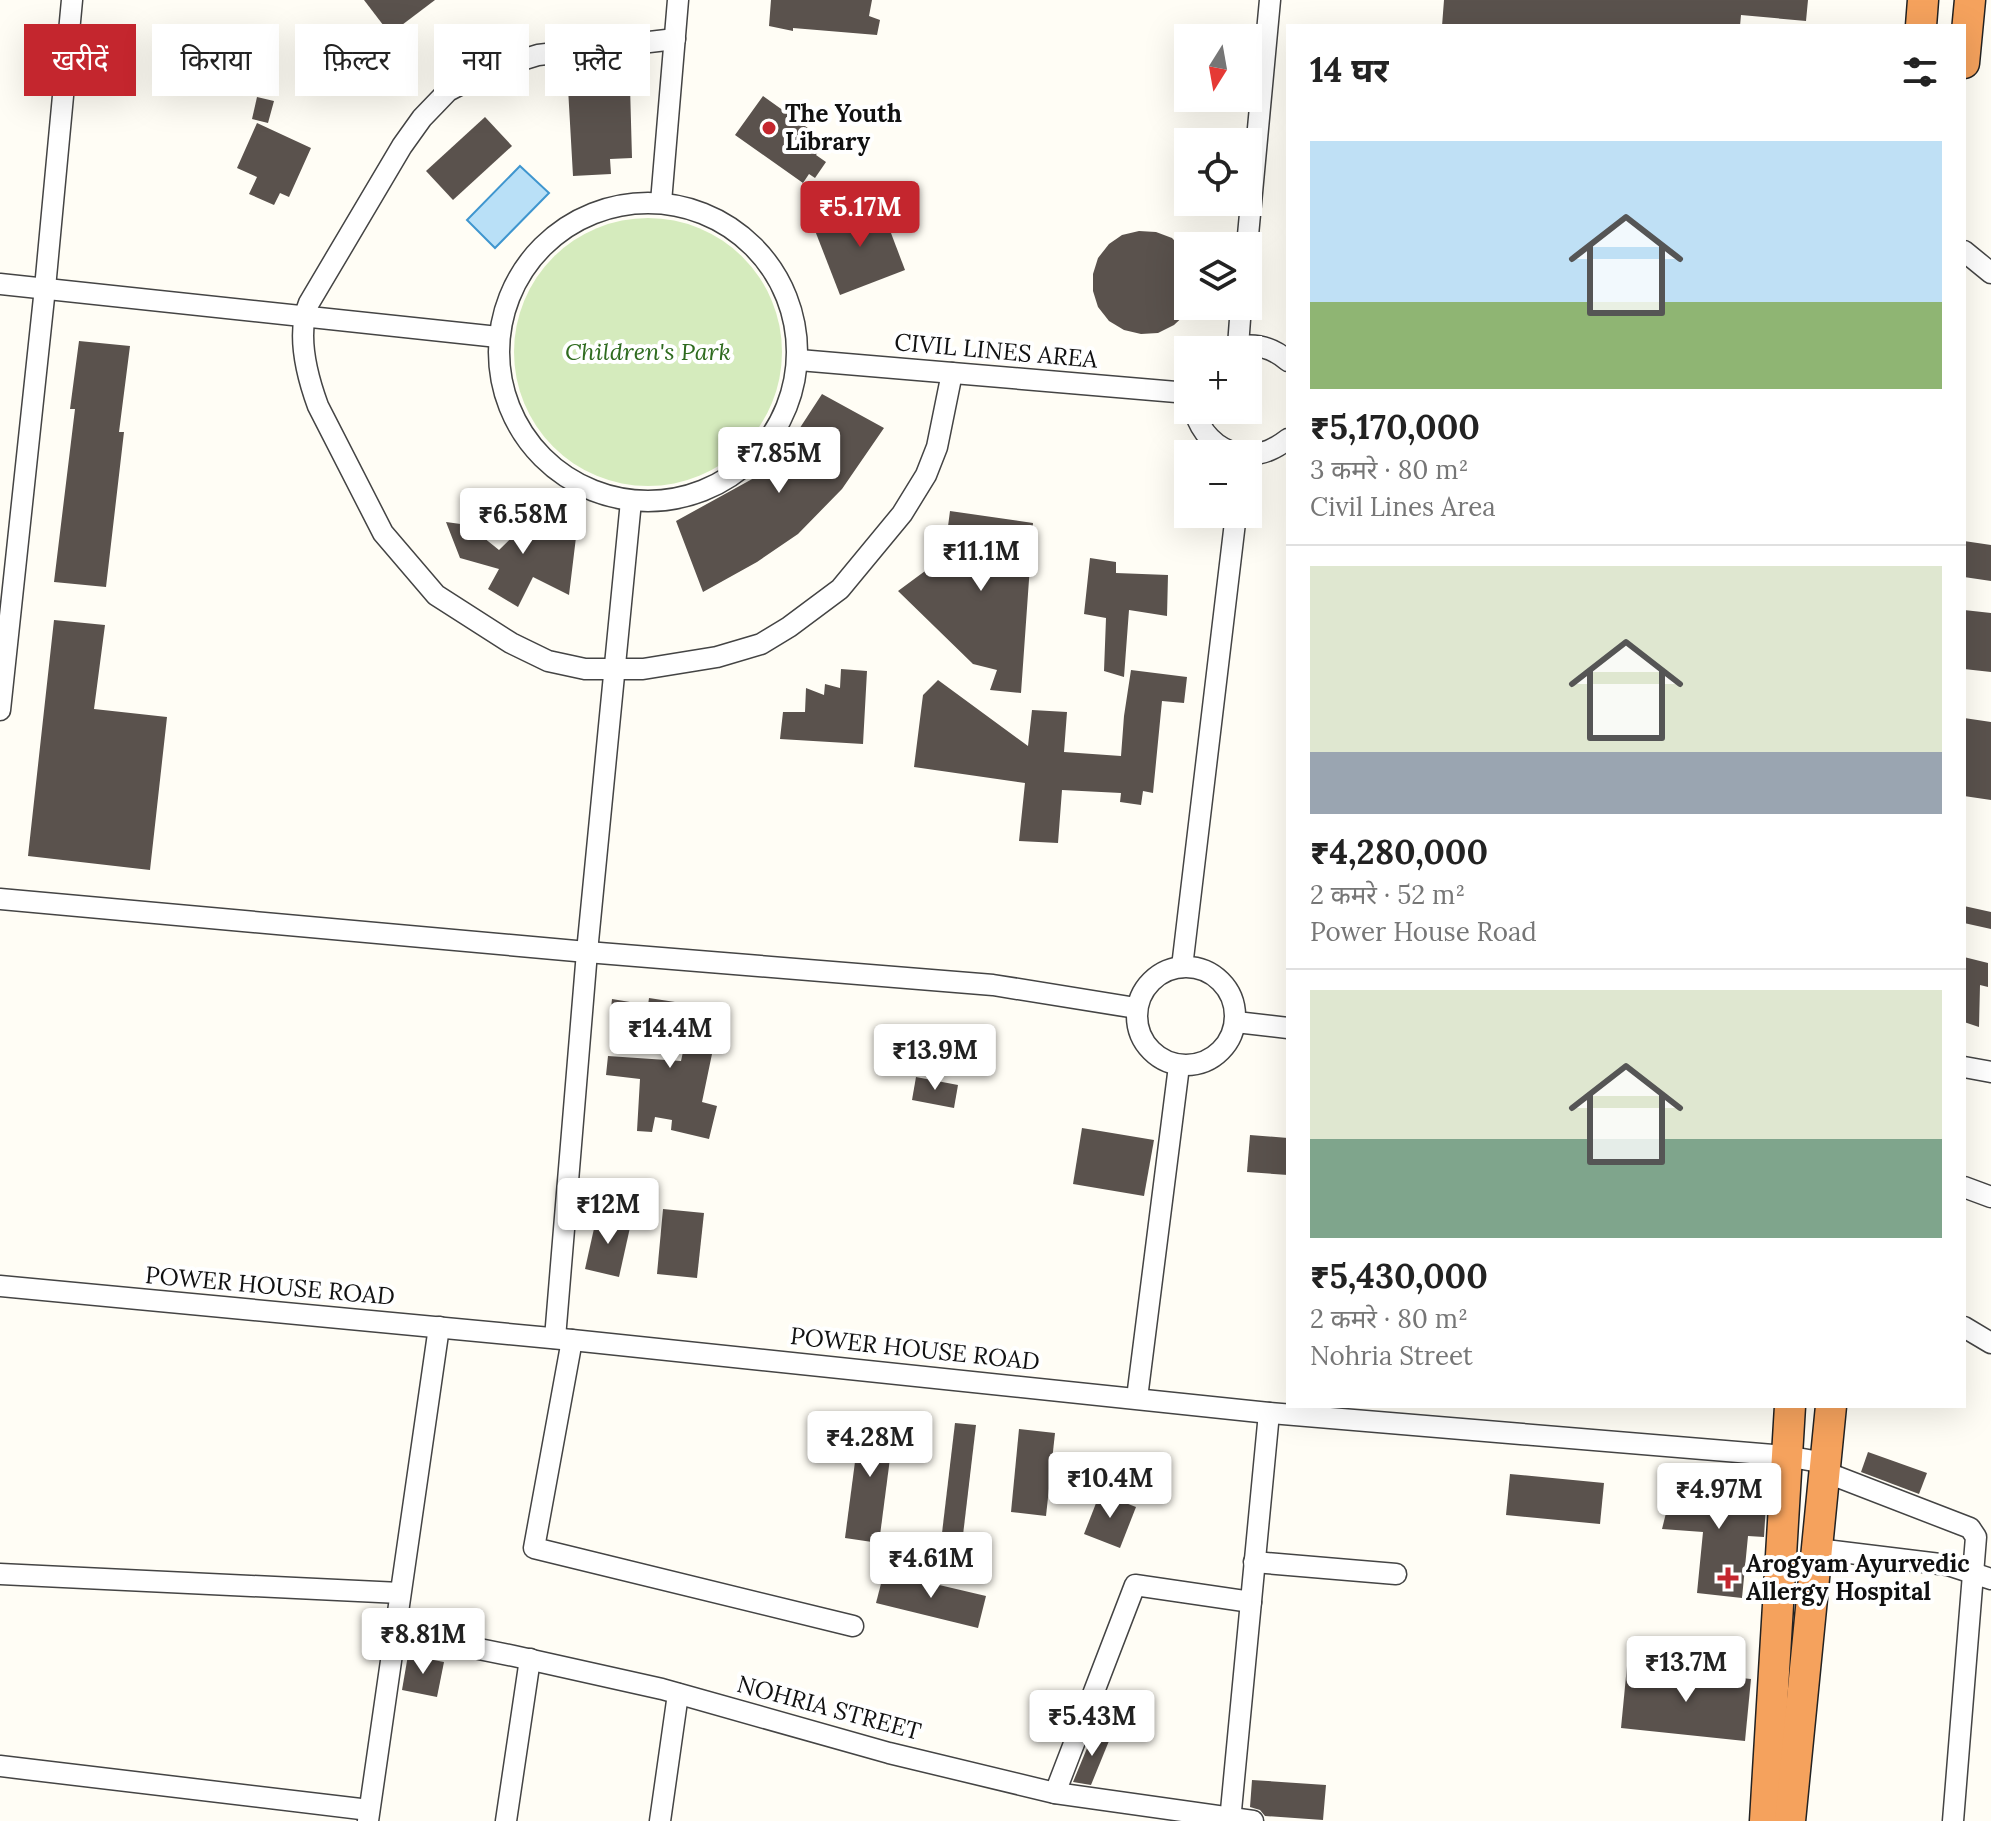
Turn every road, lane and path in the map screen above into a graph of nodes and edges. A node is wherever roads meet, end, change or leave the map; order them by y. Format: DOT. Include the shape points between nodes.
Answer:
graph roads {
  1 [pos="72,0"];
  2 [pos="678,0"];
  3 [pos="1270,0"];
  4 [pos="1923,0"];
  5 [pos="1970,0"];
  6 [pos="1921,24"];
  7 [pos="675,39"];
  8 [pos="1966,42"];
  9 [pos="661,202"];
  10 [pos="1248,232"];
  11 [pos="1966,253"];
  12 [pos="1991,273"];
  13 [pos="0,284"];
  14 [pos="45,288"];
  15 [pos="305,316"];
  16 [pos="498,337"];
  17 [pos="1262,347"];
  18 [pos="799,360"];
  19 [pos="1286,360"];
  20 [pos="952,373"];
  21 [pos="1174,392"];
  22 [pos="1199,424"];
  23 [pos="1211,440"];
  24 [pos="1286,441"];
  25 [pos="1262,455"];
  26 [pos="631,501"];
  27 [pos="1234,528"];
  28 [pos="614,668"];
  29 [pos="0,710"];
  30 [pos="0,899"];
  31 [pos="587,952"];
  32 [pos="1182,967"];
  33 [pos="1136,1008"];
  34 [pos="1236,1022"];
  35 [pos="1286,1028"];
  36 [pos="1179,1066"];
  37 [pos="1966,1067"];
  38 [pos="1991,1072"];
  39 [pos="1966,1188"];
  40 [pos="1991,1197"];
  41 [pos="0,1286"];
  42 [pos="439,1327"];
  43 [pos="1966,1328"];
  44 [pos="564,1339"];
  45 [pos="1991,1343"];
  46 [pos="1137,1398"];
  47 [pos="1790,1408"];
  48 [pos="1831,1408"];
  49 [pos="1269,1413"];
  50 [pos="1786,1456"];
  51 [pos="1825,1467"];
  52 [pos="1817,1549"];
  53 [pos="1254,1562"];
  54 [pos="0,1574"];
  55 [pos="1396,1574"];
  56 [pos="1981,1577"];
  57 [pos="400,1593"];
  58 [pos="1251,1602"];
  59 [pos="853,1626"];
  60 [pos="395,1632"];
  61 [pos="530,1659"];
  62 [pos="678,1694"];
  63 [pos="0,1766"];
  64 [pos="1055,1793"];
  65 [pos="1114,1811"];
  66 [pos="368,1815"];
  67 [pos="1230,1820"];
  68 [pos="506,1821"];
  69 [pos="660,1821"];
  70 [pos="1253,1821"];
  71 [pos="1765,1821"];
  72 [pos="1790,1821"];
  73 [pos="1953,1821"];
  1 -- 14 [label="street"];
  2 -- 7 [label="street"];
  3 -- 10 [label="street"];
  4 -- 6 [label="highway"];
  5 -- 8 [label="highway"];
  7 -- 9 [label="street"];
  7 -- 15 [label="street" via="538,55 486,71 448,91 395,157"];
  9 -- 16 [label="street" via="614,206 571,223 535,253 510,292"];
  9 -- 18 [label="street" via="706,213 746,237 776,272 794,315"];
  11 -- 12 [label="street"];
  13 -- 14 [label="street"];
  14 -- 15 [label="street"];
  14 -- 29 [label="street"];
  15 -- 16 [label="street"];
  15 -- 28 [label="street" via="306,356 318,406 376,520 420,578 459,610 548,661 585,669"];
  16 -- 26 [label="street" via="501,384 518,427 547,463 586,489"];
  17 -- 19 [label="street"];
  18 -- 20 [label="street, CIVIL LINES AREA"];
  18 -- 26 [label="street" via="789,408 754,458 726,481 680,499"];
  20 -- 21 [label="street, CIVIL LINES AREA"];
  20 -- 28 [label="street" via="932,464 902,514 840,589 789,627 743,651 643,669"];
  22 -- 23 [label="street"];
  24 -- 25 [label="street"];
  26 -- 28 [label="street"];
  27 -- 32 [label="street"];
  28 -- 31 [label="street"];
  30 -- 31 [label="street"];
  31 -- 33 [label="street" via="993,985"];
  31 -- 44 [label="street"];
  32 -- 33 [label="street" via="1165,971 1147,985"];
  32 -- 34 [label="street" via="1217,977 1234,1000"];
  33 -- 36 [label="street" via="1138,1031 1153,1054"];
  34 -- 35 [label="street"];
  34 -- 36 [label="street" via="1224,1049 1204,1063"];
  36 -- 46 [label="street"];
  37 -- 38 [label="street"];
  39 -- 40 [label="street"];
  41 -- 42 [label="street, POWER HOUSE ROAD"];
  42 -- 44 [label="street, POWER HOUSE ROAD"];
  42 -- 57 [label="street"];
  43 -- 45 [label="street"];
  44 -- 46 [label="street, POWER HOUSE ROAD"];
  44 -- 59 [label="street" via="534,1548"];
  46 -- 49 [label="street, POWER HOUSE ROAD"];
  47 -- 50 [label="highway"];
  48 -- 51 [label="highway"];
  49 -- 50 [label="street, POWER HOUSE ROAD"];
  49 -- 53 [label="street"];
  50 -- 51 [label="street, POWER HOUSE ROAD"];
  50 -- 71 [label="highway"];
  51 -- 52 [label="highway"];
  51 -- 56 [label="street, POWER HOUSE ROAD" via="1970,1528"];
  52 -- 56 [label="street" via="1948,1565"];
  52 -- 72 [label="highway"];
  53 -- 55 [label="street"];
  53 -- 58 [label="street"];
  54 -- 57 [label="street"];
  56 -- 73 [label="street"];
  57 -- 60 [label="street"];
  58 -- 64 [label="street" via="1135,1585"];
  58 -- 67 [label="street"];
  60 -- 61 [label="street, NOHRIA STREET"];
  60 -- 66 [label="street"];
  61 -- 62 [label="street, NOHRIA STREET"];
  61 -- 68 [label="street"];
  62 -- 64 [label="street, NOHRIA STREET"];
  62 -- 69 [label="street"];
  63 -- 66 [label="street"];
  64 -- 65 [label="street, NOHRIA STREET"];
  65 -- 67 [label="street, NOHRIA STREET"];
  67 -- 70 [label="street, NOHRIA STREET"];
}
